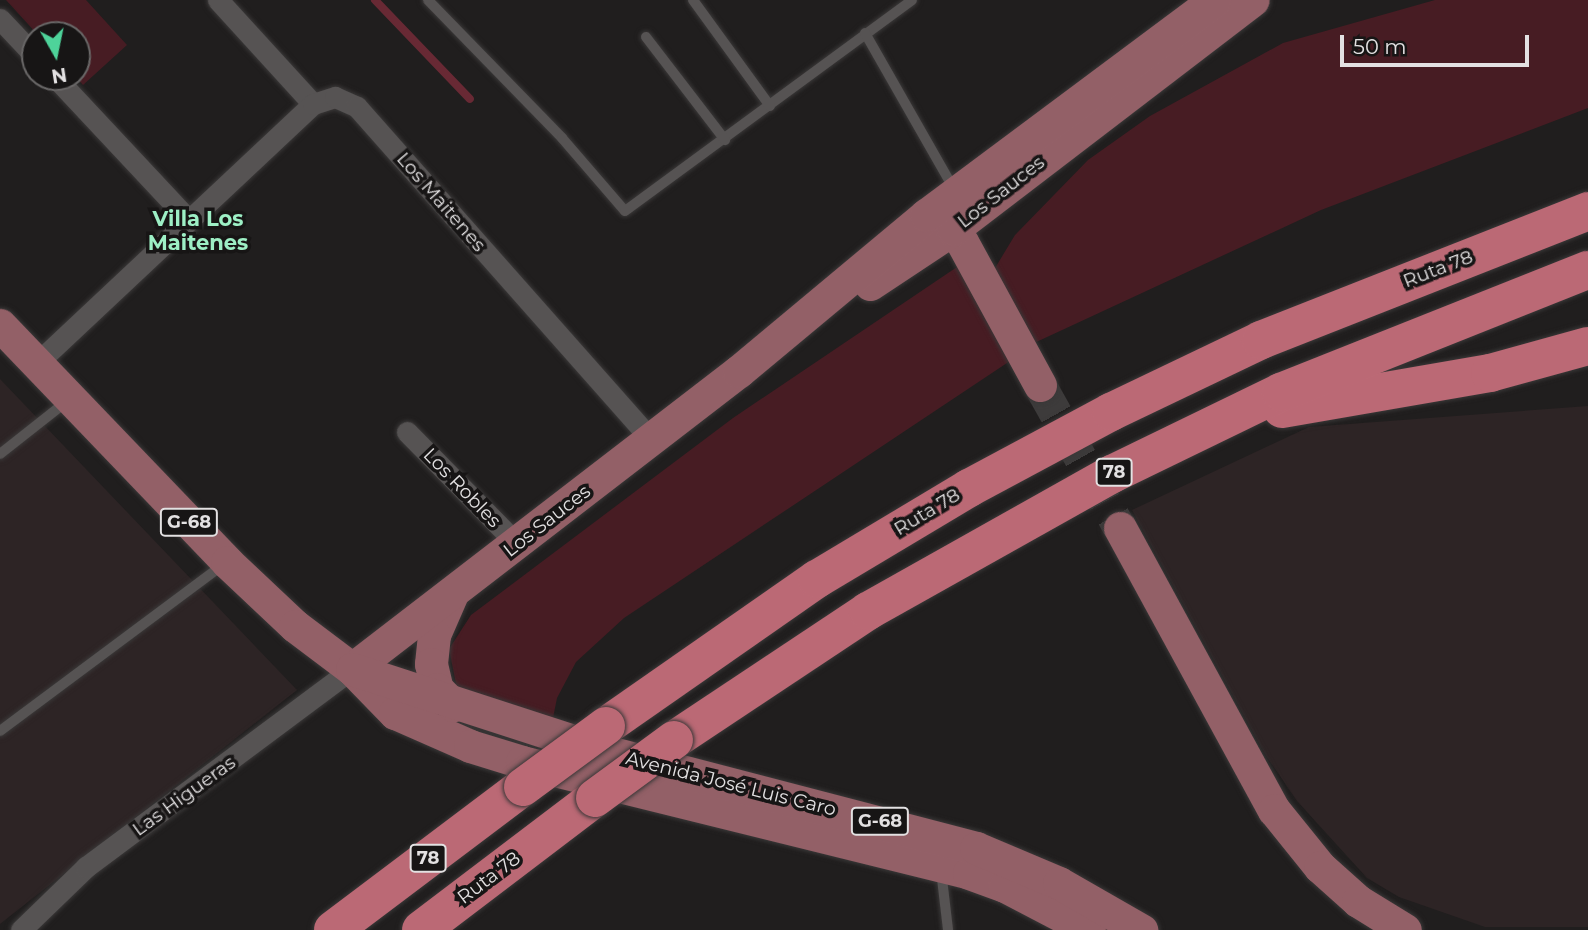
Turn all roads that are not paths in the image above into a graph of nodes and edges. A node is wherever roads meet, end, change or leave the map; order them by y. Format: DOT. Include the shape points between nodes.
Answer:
graph roads {
  1 [pos="218,0"];
  2 [pos="428,0"];
  3 [pos="693,0"];
  4 [pos="912,0"];
  5 [pos="1214,0"];
  6 [pos="1253,0"];
  7 [pos="0,19"];
  8 [pos="865,33"];
  9 [pos="646,37"];
  10 [pos="21,41"];
  11 [pos="68,91"];
  12 [pos="313,104"];
  13 [pos="770,106"];
  14 [pos="725,140"];
  15 [pos="1588,188"];
  16 [pos="956,192"];
  17 [pos="1588,211"];
  18 [pos="189,220"];
  19 [pos="940,222"];
  20 [pos="1462,260"];
  21 [pos="1588,270"];
  22 [pos="0,325"];
  23 [pos="1588,346"];
  24 [pos="37,363"];
  25 [pos="1040,385"];
  26 [pos="70,399"];
  27 [pos="407,432"];
  28 [pos="1189,434"];
  29 [pos="651,439"];
  30 [pos="0,454"];
  31 [pos="1120,528"];
  32 [pos="517,544"];
  33 [pos="228,562"];
  34 [pos="452,594"];
  35 [pos="352,669"];
  36 [pos="453,705"];
  37 [pos="0,731"];
  38 [pos="940,864"];
  39 [pos="21,930"];
  40 [pos="333,930"];
  41 [pos="421,930"];
  42 [pos="948,930"];
  43 [pos="1089,930"];
  44 [pos="1141,930"];
  45 [pos="1405,930"];
  1 -- 12 [label="street"];
  2 -- 14 [label="lane" via="562,138 625,211"];
  3 -- 13 [label="lane"];
  4 -- 8 [label="lane"];
  5 -- 16 [label="main road, Los Sauces"];
  6 -- 19 [label="main road, Los Sauces"];
  7 -- 10 [label="street"];
  8 -- 13 [label="lane"];
  8 -- 16 [label="lane"];
  9 -- 14 [label="lane"];
  11 -- 18 [label="street"];
  12 -- 18 [label="street"];
  12 -- 29 [label="street, Los Maitenes" via="335,97 357,107"];
  13 -- 14 [label="lane"];
  15 -- 20 [label="highway"];
  16 -- 19 [label="main road, Los Sauces"];
  17 -- 20 [label="highway, Ruta 78 / 78"];
  18 -- 24 [label="street"];
  19 -- 25 [label="main road"];
  19 -- 29 [label="main road, Los Sauces"];
  20 -- 40 [label="highway, Ruta 78 / 78, bridge" via="1187,373 1001,470 817,579 606,726"];
  21 -- 28 [label="highway, Ruta 78 / 78" via="1351,362"];
  22 -- 24 [label="main road, Avenida José Luis Caro / G-68"];
  23 -- 28 [label="highway" via="1490,373 1317,401"];
  24 -- 26 [label="main road, Avenida José Luis Caro / G-68"];
  26 -- 30 [label="lane"];
  26 -- 33 [label="main road, Avenida José Luis Caro / G-68"];
  27 -- 32 [label="street, Los Robles"];
  28 -- 41 [label="highway, Ruta 78 / 78, bridge" via="948,564 674,740"];
  29 -- 32 [label="main road, Los Sauces"];
  31 -- 45 [label="main road" via="1274,810 1320,867 1358,901"];
  32 -- 34 [label="main road, Los Sauces"];
  33 -- 35 [label="main road, Avenida José Luis Caro / G-68" via="295,626"];
  33 -- 37 [label="lane"];
  34 -- 35 [label="main road, Los Sauces"];
  34 -- 36 [label="main road" via="434,635 431,664 437,690"];
  35 -- 36 [label="main road, Avenida José Luis Caro / G-68" via="386,677"];
  35 -- 38 [label="main road, Avenida José Luis Caro / G-68" via="394,713 470,747"];
  35 -- 39 [label="street, Las Higueras" via="86,867"];
  36 -- 44 [label="main road, Avenida José Luis Caro / G-68" via="604,751 976,848 1059,883"];
  38 -- 42 [label="lane"];
  38 -- 43 [label="main road, Avenida José Luis Caro / G-68" via="1005,886"];
}
